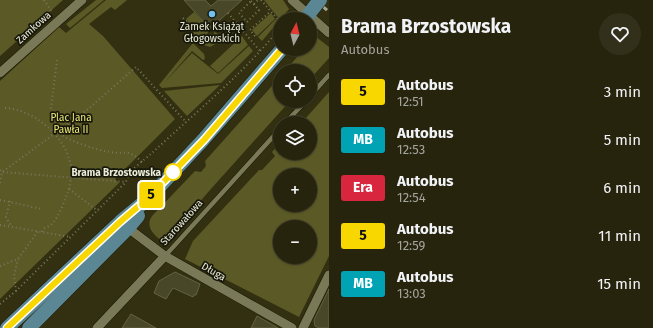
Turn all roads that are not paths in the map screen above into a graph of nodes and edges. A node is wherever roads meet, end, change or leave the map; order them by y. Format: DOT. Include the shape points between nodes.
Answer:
graph roads {
  1 [pos="82,0"];
  2 [pos="292,0"];
  3 [pos="312,10"];
  4 [pos="329,33"];
  5 [pos="276,56"];
  6 [pos="0,73"];
  7 [pos="329,75"];
  8 [pos="317,88"];
  9 [pos="299,108"];
  10 [pos="292,116"];
  11 [pos="273,137"];
  12 [pos="148,198"];
  13 [pos="128,228"];
  14 [pos="165,256"];
  15 [pos="329,275"];
  16 [pos="7,328"];
  17 [pos="29,328"];
  18 [pos="97,328"];
  19 [pos="292,328"];
  20 [pos="303,328"];
  1 -- 6 [label="street, Zamkowa"];
  2 -- 3 [label="street"];
  3 -- 4 [label="street"];
  5 -- 12 [label="main road" via="204,140"];
  7 -- 8 [label="lane"];
  9 -- 10 [label="lane"];
  11 -- 14 [label="lane, Starowałowa"];
  12 -- 13 [label="main road"];
  12 -- 16 [label="main road"];
  13 -- 14 [label="street, Długa"];
  13 -- 17 [label="main road"];
  14 -- 18 [label="street, Starowałowa"];
  14 -- 19 [label="street, Długa"];
  15 -- 20 [label="street"];
}
